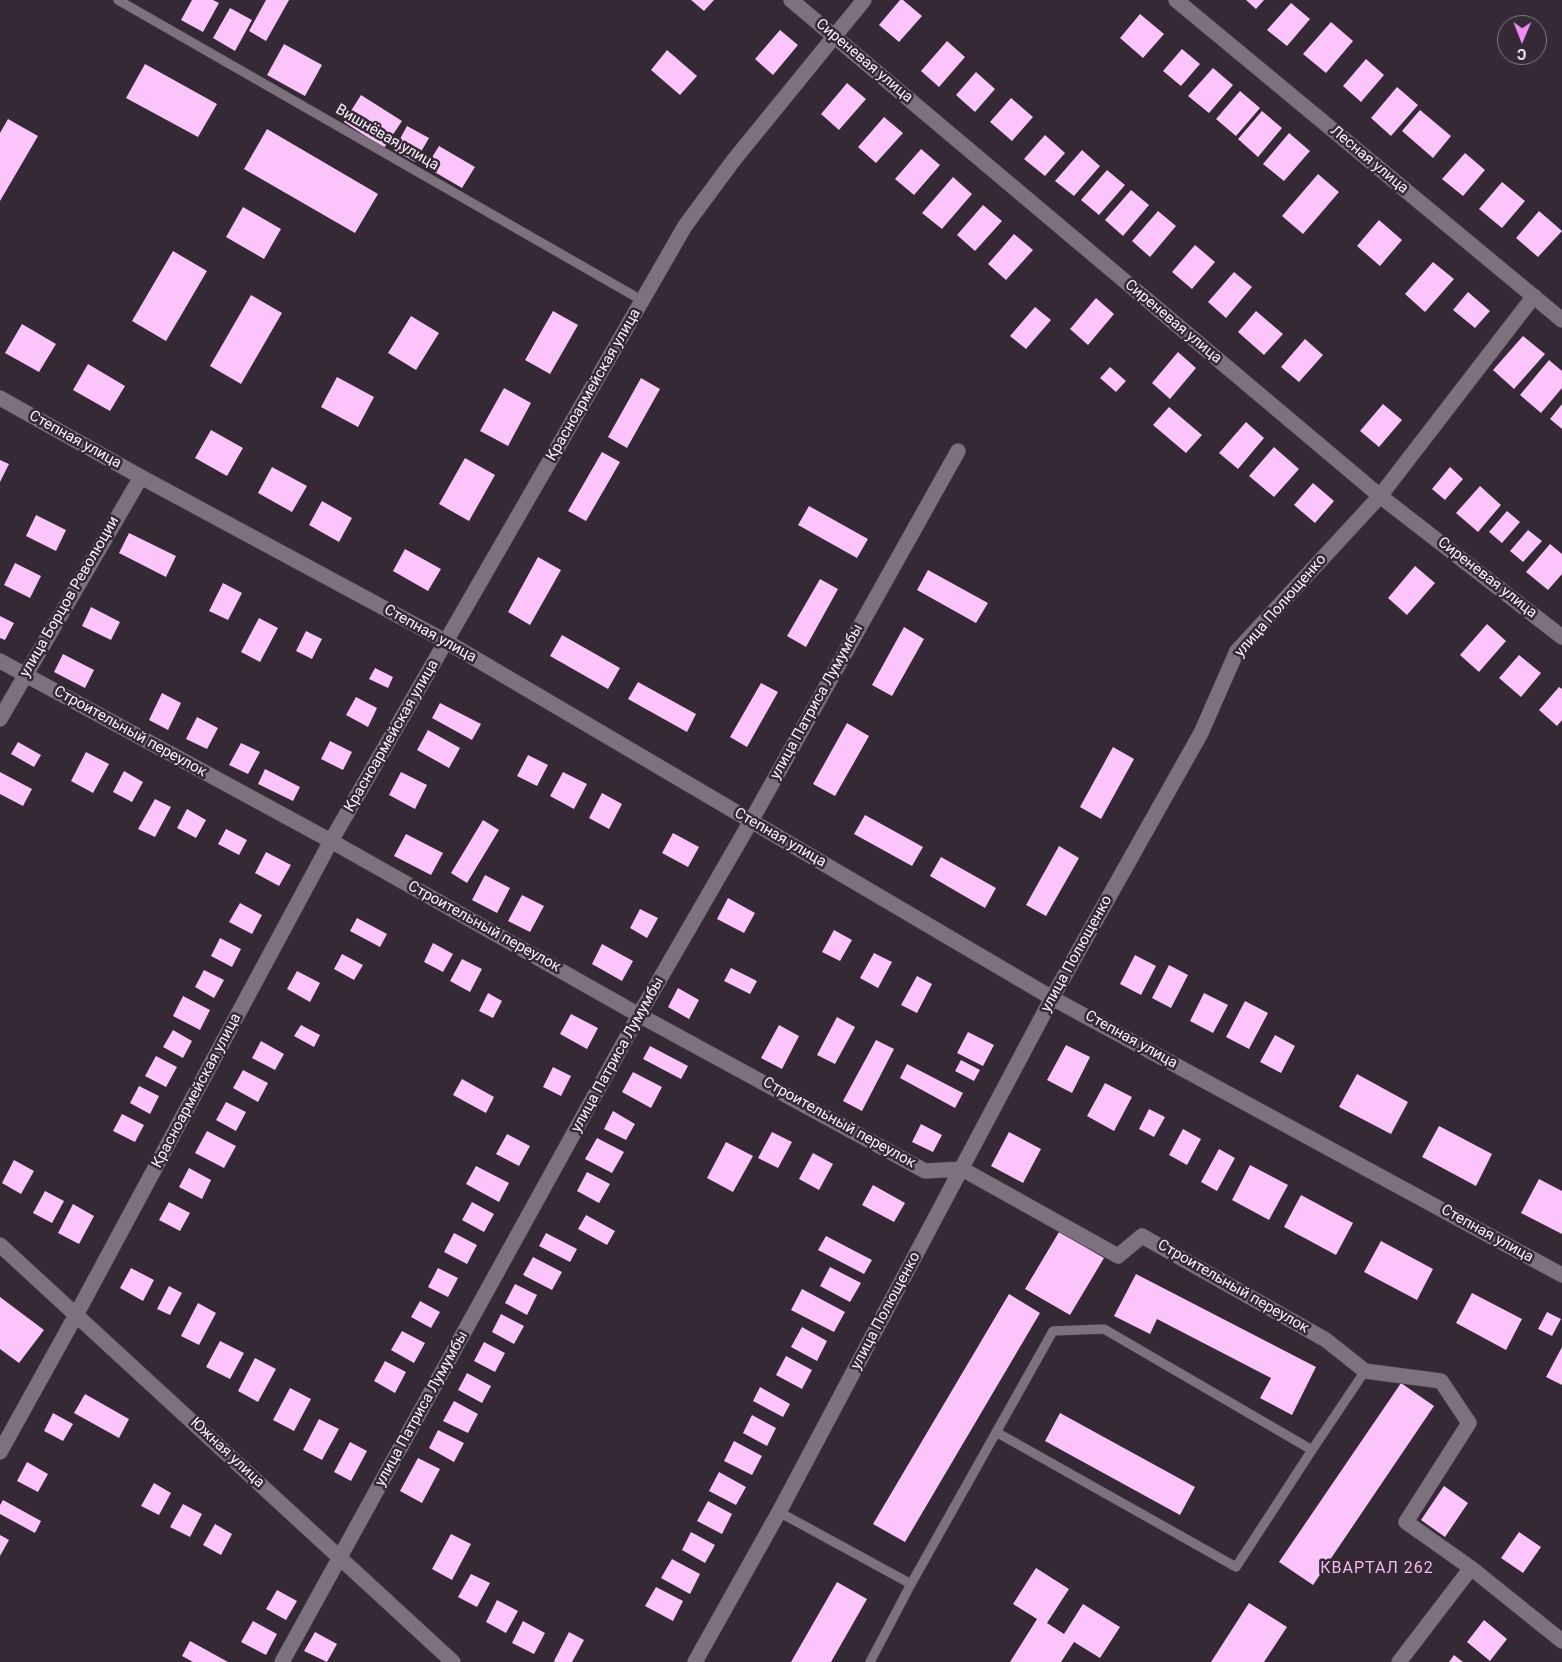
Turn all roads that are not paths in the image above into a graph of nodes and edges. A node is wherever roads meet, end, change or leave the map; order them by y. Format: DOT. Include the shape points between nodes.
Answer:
graph roads {
  1 [pos="118,0"];
  2 [pos="791,0"];
  3 [pos="864,0"];
  4 [pos="1176,0"];
  5 [pos="834,36"];
  6 [pos="1534,296"];
  7 [pos="642,301"];
  8 [pos="1562,320"];
  9 [pos="0,398"];
  10 [pos="958,450"];
  11 [pos="141,477"];
  12 [pos="1380,496"];
  13 [pos="1562,636"];
  14 [pos="447,642"];
  15 [pos="0,661"];
  16 [pos="24,674"];
  17 [pos="0,719"];
  18 [pos="751,820"];
  19 [pos="331,842"];
  20 [pos="1052,998"];
  21 [pos="640,1014"];
  22 [pos="962,1169"];
  23 [pos="0,1245"];
  24 [pos="1562,1275"];
  25 [pos="76,1315"];
  26 [pos="1365,1371"];
  27 [pos="996,1432"];
  28 [pos="1312,1450"];
  29 [pos="0,1452"];
  30 [pos="779,1512"];
  31 [pos="340,1558"];
  32 [pos="1471,1568"];
  33 [pos="911,1584"];
  34 [pos="1562,1641"];
  35 [pos="282,1662"];
  36 [pos="453,1662"];
  37 [pos="695,1662"];
  38 [pos="870,1662"];
  39 [pos="1398,1662"];
  1 -- 7 [label="lane, Вишнёвая улица"];
  2 -- 5 [label="street, Сиреневая улица"];
  3 -- 5 [label="street, Красноармейская улица"];
  4 -- 6 [label="street, Лесная улица"];
  5 -- 7 [label="street, Красноармейская улица" via="685,226"];
  5 -- 12 [label="street, Сиреневая улица"];
  6 -- 8 [label="street, Лесная улица"];
  6 -- 12 [label="street, улица Полющенко"];
  7 -- 14 [label="street, Красноармейская улица"];
  9 -- 11 [label="street, Степная улица"];
  10 -- 18 [label="street, улица Патриса Лумумбы"];
  11 -- 14 [label="street, Степная улица"];
  11 -- 16 [label="street, улица Борцов Революции"];
  12 -- 13 [label="street, Сиреневая улица"];
  12 -- 20 [label="street, улица Полющенко" via="1237,651 1201,733"];
  14 -- 18 [label="street, Степная улица"];
  14 -- 19 [label="street, Красноармейская улица"];
  15 -- 16 [label="street, Строительный переулок"];
  16 -- 17 [label="street, улица Борцов Революции"];
  16 -- 19 [label="street, Строительный переулок"];
  18 -- 20 [label="street, Степная улица"];
  18 -- 21 [label="street, улица Патриса Лумумбы"];
  19 -- 21 [label="street, Строительный переулок"];
  19 -- 25 [label="street, Красноармейская улица"];
  20 -- 22 [label="street, улица Полющенко"];
  20 -- 24 [label="street, Степная улица"];
  21 -- 22 [label="street, Строительный переулок" via="925,1171"];
  21 -- 31 [label="street, улица Патриса Лумумбы"];
  22 -- 26 [label="street, Строительный переулок" via="1118,1256 1142,1236 1326,1340"];
  22 -- 30 [label="street, улица Полющенко"];
  23 -- 25 [label="street, Южная улица"];
  25 -- 29 [label="street, Красноармейская улица"];
  25 -- 31 [label="street, Южная улица"];
  26 -- 28 [label="lane"];
  26 -- 32 [label="street" via="1441,1381 1468,1423 1406,1522"];
  27 -- 28 [label="lane" via="1053,1330 1104,1329"];
  27 -- 28 [label="lane" via="1236,1568"];
  27 -- 33 [label="lane"];
  30 -- 33 [label="lane"];
  30 -- 37 [label="street, улица Полющенко"];
  31 -- 35 [label="street, улица Патриса Лумумбы"];
  31 -- 36 [label="street, Южная улица"];
  32 -- 34 [label="street"];
  32 -- 39 [label="street"];
  33 -- 38 [label="lane"];
}
